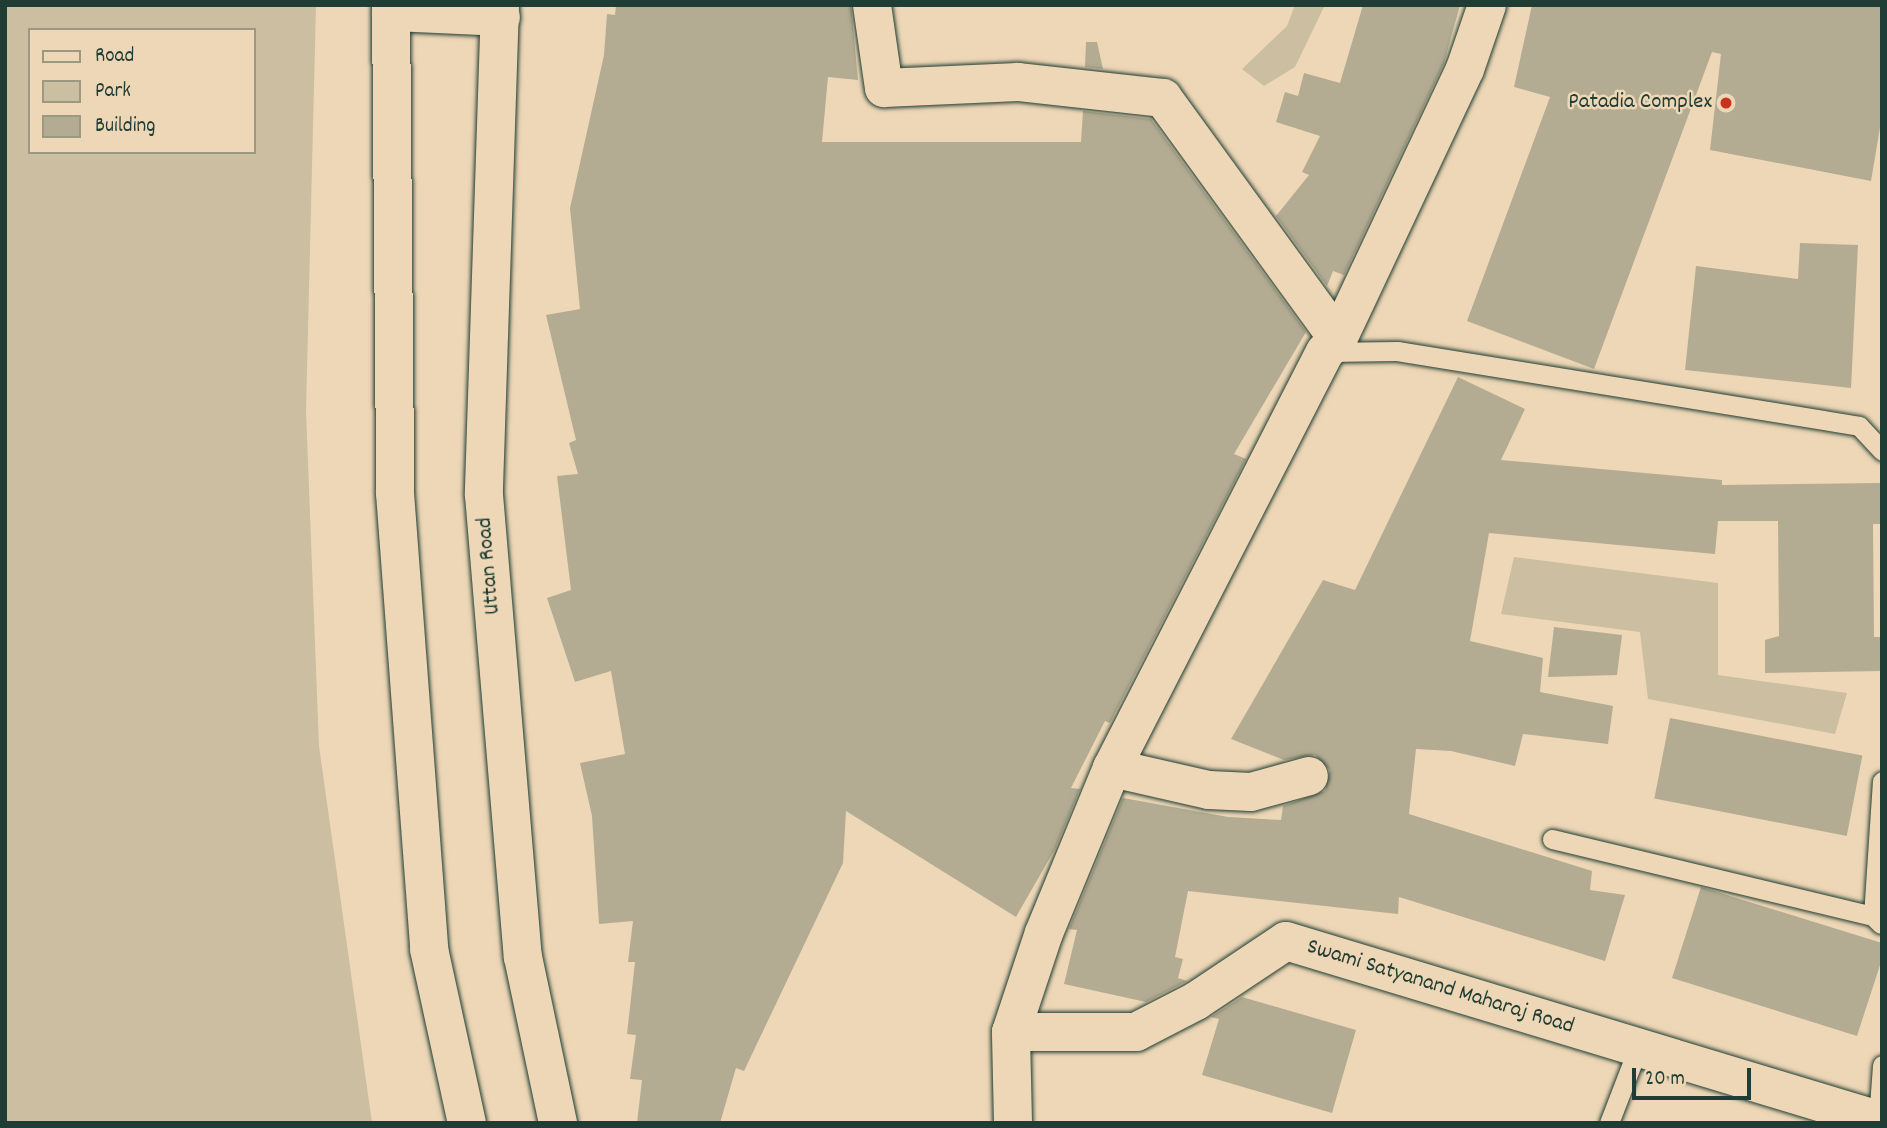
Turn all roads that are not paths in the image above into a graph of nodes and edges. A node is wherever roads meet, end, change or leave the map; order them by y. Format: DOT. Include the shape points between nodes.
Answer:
graph roads {
  1 [pos="872,5"];
  2 [pos="1487,5"];
  3 [pos="391,9"];
  4 [pos="500,11"];
  5 [pos="1331,346"];
  6 [pos="1882,451"];
  7 [pos="1112,768"];
  8 [pos="1309,776"];
  9 [pos="1882,781"];
  10 [pos="1552,839"];
  11 [pos="1877,921"];
  12 [pos="1011,1032"];
  13 [pos="1638,1048"];
  14 [pos="1882,1065"];
  15 [pos="1787,1108"];
  16 [pos="1880,1121"];
  17 [pos="467,1123"];
  18 [pos="558,1123"];
  19 [pos="1013,1123"];
  20 [pos="1609,1123"];
  1 -- 5 [label="street" via="884,88 1018,82 1163,98"];
  2 -- 5 [label="street" via="1465,69"];
  3 -- 4 [label="street"];
  3 -- 17 [label="street" via="396,493 429,949"];
  4 -- 18 [label="street, Uttan Road" via="484,495 523,957"];
  5 -- 6 [label="lane" via="1397,351 1859,426"];
  5 -- 7 [label="street"];
  7 -- 8 [label="street" via="1209,790 1251,792"];
  7 -- 12 [label="street" via="1044,933"];
  9 -- 11 [label="lane"];
  10 -- 11 [label="lane"];
  12 -- 13 [label="street, Swami Satyanand Maharaj Road" via="1136,1032 1196,1001 1286,941"];
  12 -- 19 [label="street"];
  13 -- 15 [label="street, Swami Satyanand Maharaj Road"];
  13 -- 20 [label="lane"];
  14 -- 16 [label="lane"];
  15 -- 16 [label="street, Swami Satyanand Maharaj Road"];
}
